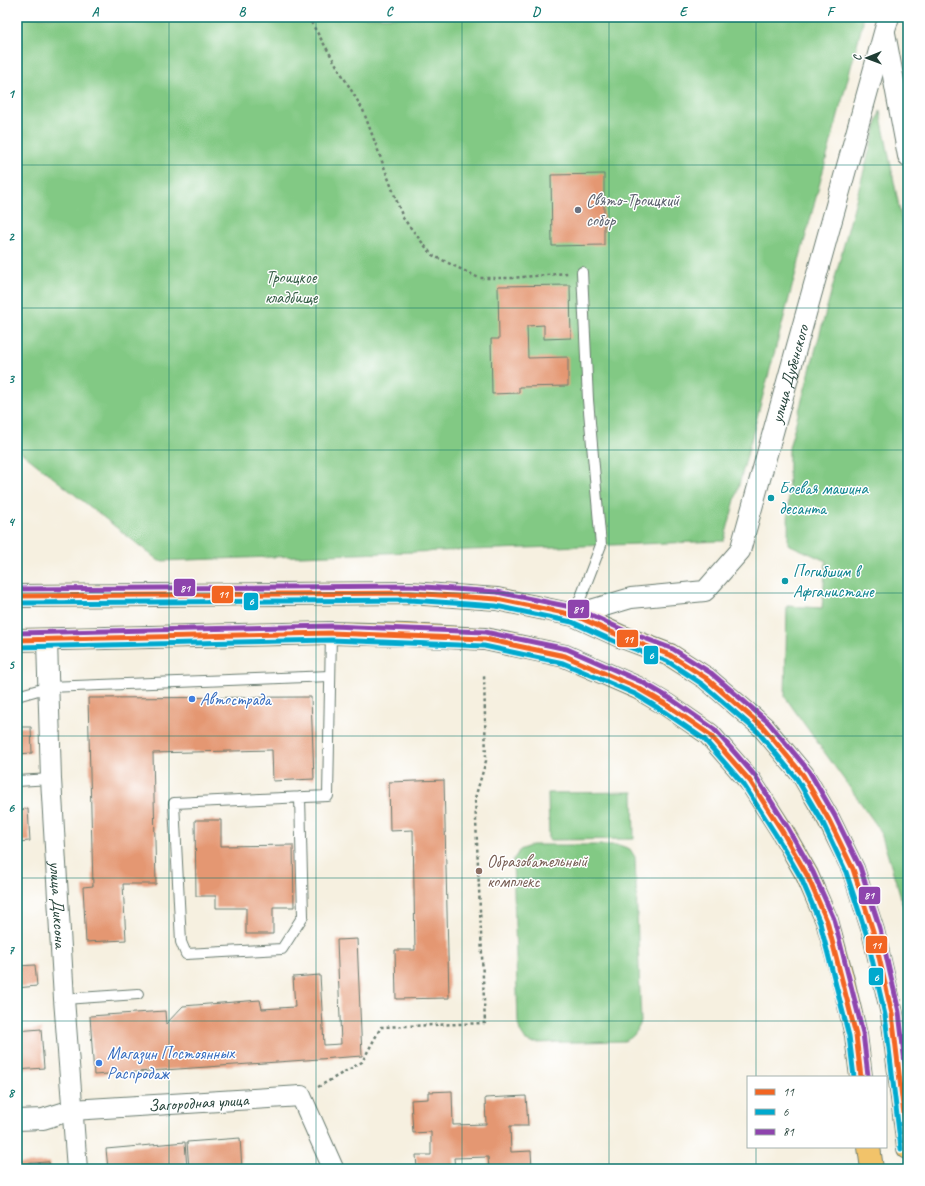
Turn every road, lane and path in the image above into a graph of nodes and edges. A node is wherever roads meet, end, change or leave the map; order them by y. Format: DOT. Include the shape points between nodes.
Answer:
graph roads {
  1 [pos="308,17"];
  2 [pos="885,21"];
  3 [pos="908,156"];
  4 [pos="582,272"];
  5 [pos="17,596"];
  6 [pos="574,615"];
  7 [pos="331,633"];
  8 [pos="17,640"];
  9 [pos="47,640"];
  10 [pos="484,674"];
  11 [pos="330,676"];
  12 [pos="48,688"];
  13 [pos="17,696"];
  14 [pos="51,779"];
  15 [pos="17,780"];
  16 [pos="300,797"];
  17 [pos="138,994"];
  18 [pos="64,999"];
  19 [pos="861,1076"];
  20 [pos="301,1096"];
  21 [pos="72,1110"];
  22 [pos="17,1120"];
  23 [pos="869,1148"];
  24 [pos="908,1148"];
  25 [pos="333,1168"];
  26 [pos="77,1169"];
  27 [pos="872,1169"];
  1 -- 4 [label="path" via="363,110 403,218 432,255 479,278"];
  2 -- 3 [label="street"];
  2 -- 6 [label="street, улица Дубенского" via="740,551 705,591 631,598"];
  4 -- 6 [label="lane" via="588,400 601,545"];
  5 -- 6 [label="main road" via="410,593 496,599"];
  6 -- 24 [label="main road" via="670,656 706,678 763,727 803,775 853,869 873,931 892,1014"];
  7 -- 9 [label="main road"];
  7 -- 11 [label="lane"];
  7 -- 19 [label="main road" via="484,639 565,656 638,688 668,705 709,734 750,781 810,881 827,921 842,976 856,1035"];
  8 -- 9 [label="main road"];
  9 -- 12 [label="street, улица Диксона"];
  10 -- 20 [label="path" via="486,760 475,798 485,1023 381,1027 362,1062"];
  11 -- 12 [label="lane"];
  11 -- 16 [label="lane" via="328,796"];
  12 -- 13 [label="lane"];
  12 -- 14 [label="street, улица Диксона"];
  14 -- 15 [label="lane"];
  14 -- 18 [label="street, улица Диксона"];
  16 -- 16 [label="lane" via="303,916 282,949 186,954 181,942 174,803"];
  17 -- 18 [label="lane"];
  18 -- 21 [label="street, улица Диксона"];
  20 -- 21 [label="street, Загородная улица"];
  20 -- 25 [label="street"];
  21 -- 22 [label="street, Загородная улица" via="43,1119"];
  21 -- 26 [label="street, улица Диксона"];
  23 -- 27 [label="main road"];
}
